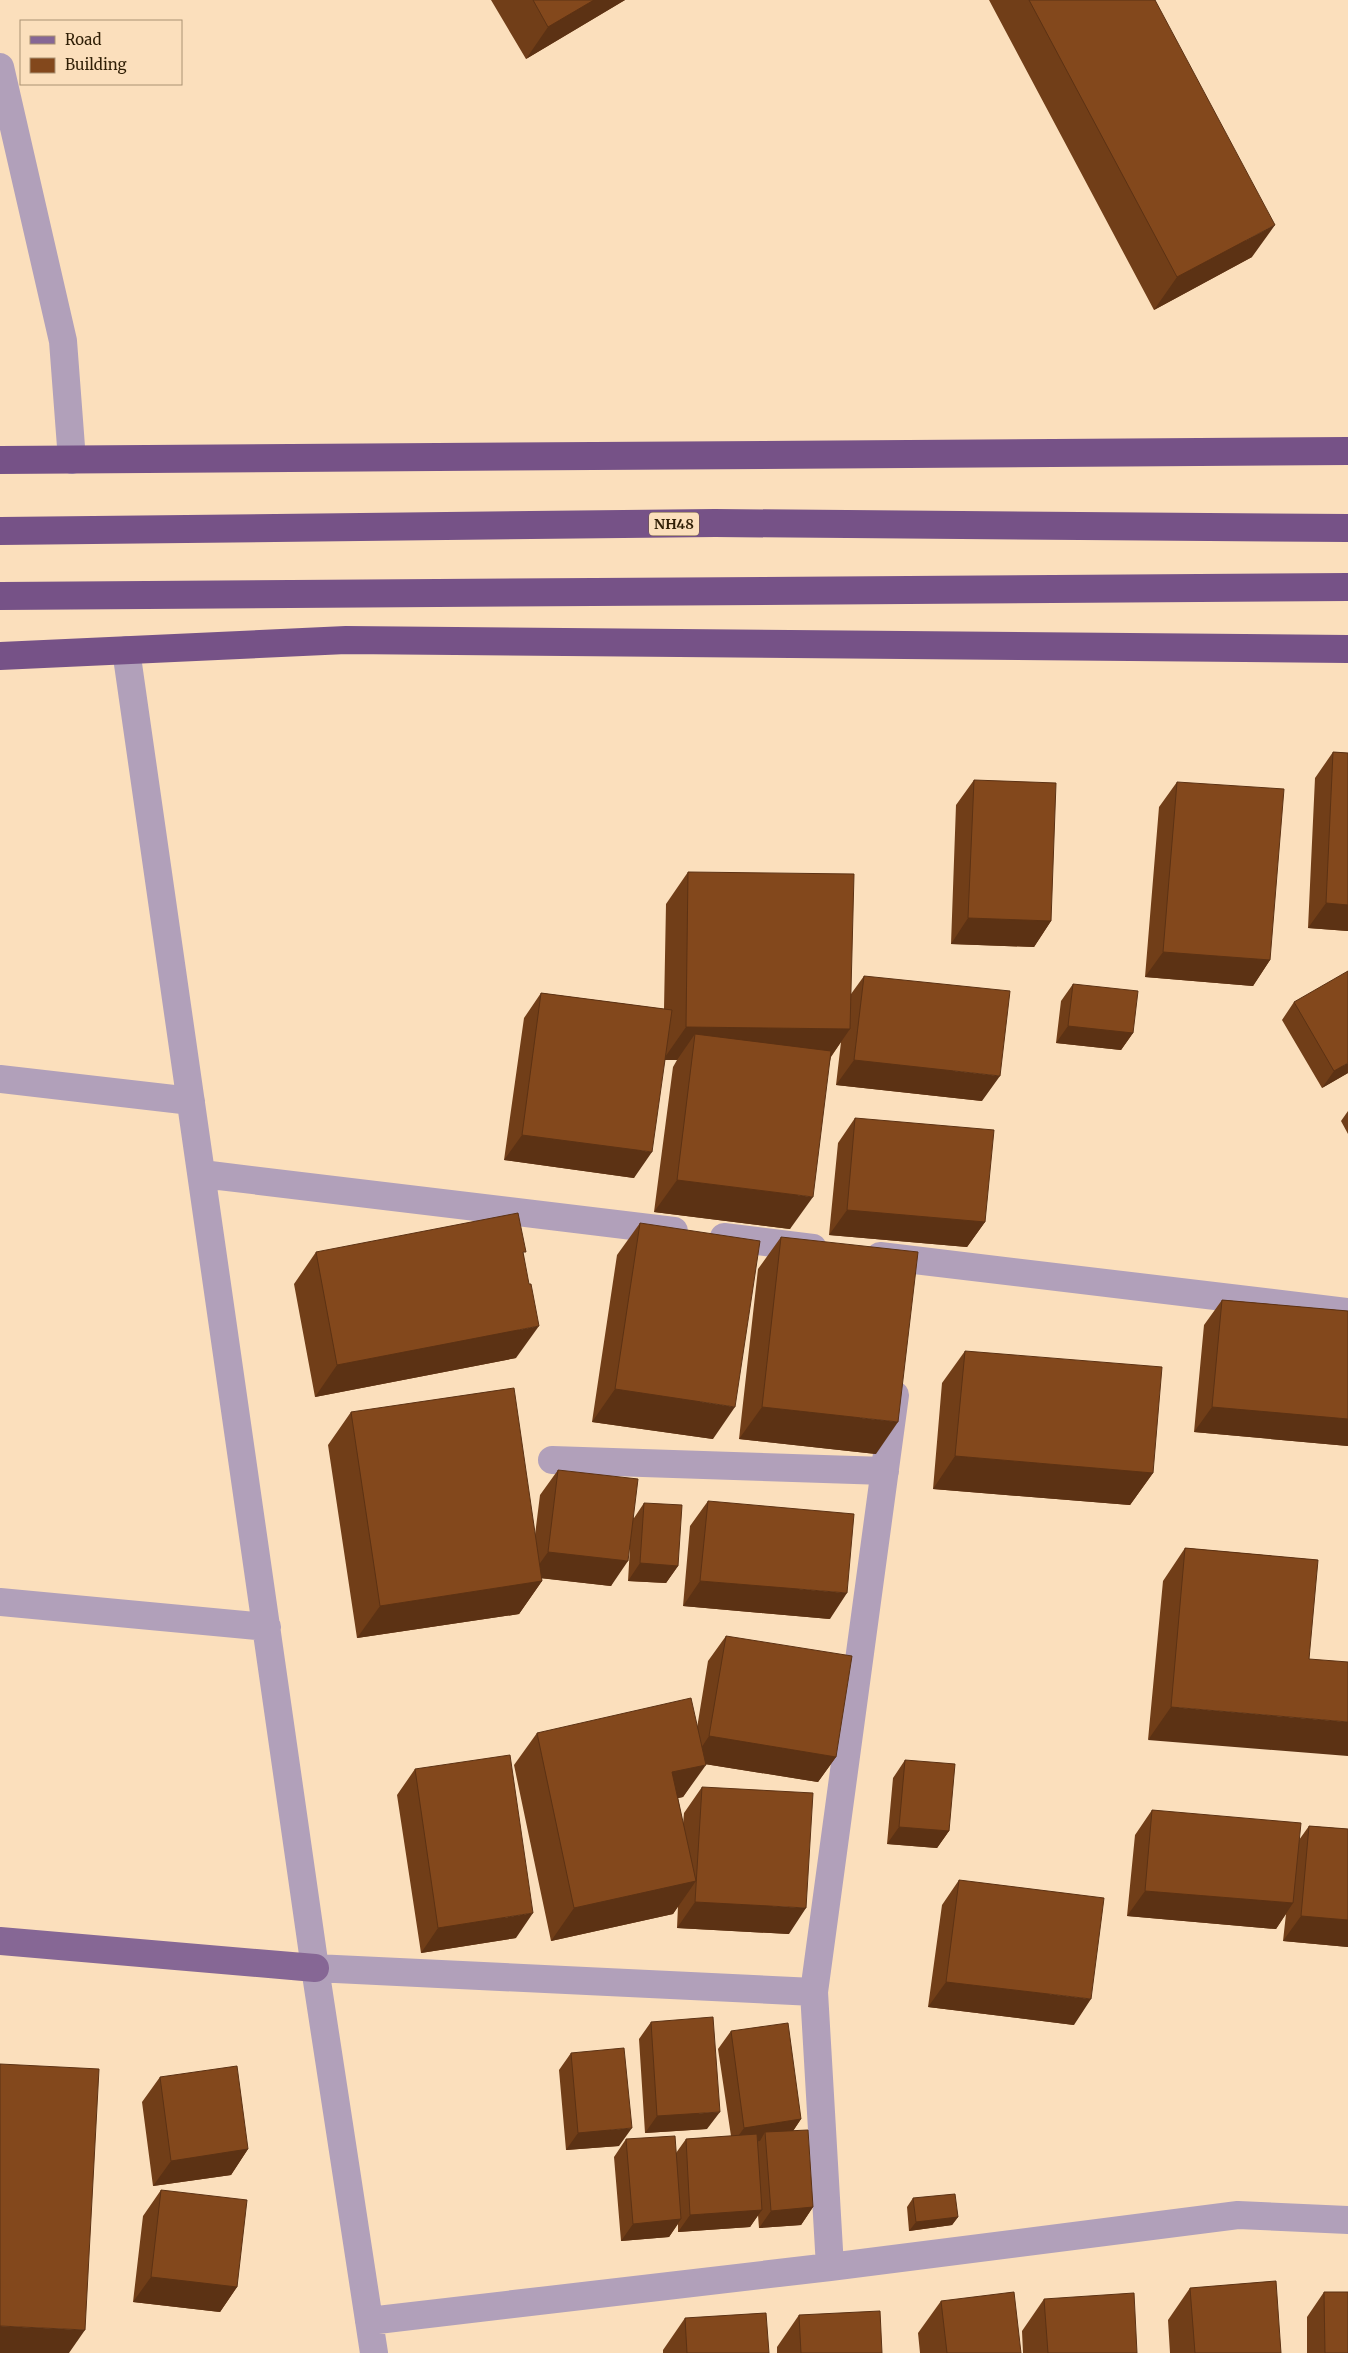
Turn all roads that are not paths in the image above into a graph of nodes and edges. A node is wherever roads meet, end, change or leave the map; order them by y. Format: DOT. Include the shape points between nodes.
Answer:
graph roads {
  1 [pos="0,66"];
  2 [pos="1348,452"];
  3 [pos="0,460"];
  4 [pos="72,460"];
  5 [pos="1348,528"];
  6 [pos="0,531"];
  7 [pos="1348,587"];
  8 [pos="0,596"];
  9 [pos="1348,649"];
  10 [pos="126,650"];
  11 [pos="0,656"];
  12 [pos="0,1078"];
  13 [pos="191,1101"];
  14 [pos="202,1174"];
  15 [pos="914,1260"];
  16 [pos="910,1289"];
  17 [pos="1348,1312"];
  18 [pos="898,1375"];
  19 [pos="552,1460"];
  20 [pos="885,1471"];
  21 [pos="0,1602"];
  22 [pos="267,1627"];
  23 [pos="0,1940"];
  24 [pos="316,1968"];
  25 [pos="814,1992"];
  26 [pos="1348,2220"];
  27 [pos="830,2267"];
  28 [pos="369,2321"];
  29 [pos="374,2353"];
  1 -- 4 [label="street" via="63,341"];
  2 -- 4 [label="highway"];
  3 -- 4 [label="highway"];
  5 -- 6 [label="highway, NH48" via="715,523"];
  7 -- 8 [label="highway"];
  9 -- 10 [label="highway" via="346,640"];
  10 -- 11 [label="highway"];
  10 -- 13 [label="street"];
  12 -- 13 [label="street"];
  13 -- 14 [label="street"];
  14 -- 15 [label="street"];
  14 -- 22 [label="street"];
  15 -- 16 [label="street"];
  15 -- 17 [label="street"];
  18 -- 20 [label="street"];
  19 -- 20 [label="street"];
  20 -- 25 [label="street"];
  21 -- 22 [label="street"];
  22 -- 24 [label="street"];
  23 -- 24 [label="main road"];
  24 -- 25 [label="street"];
  24 -- 28 [label="street"];
  25 -- 27 [label="street"];
  26 -- 27 [label="street" via="1238,2215"];
  27 -- 28 [label="street"];
  28 -- 29 [label="street"];
}
